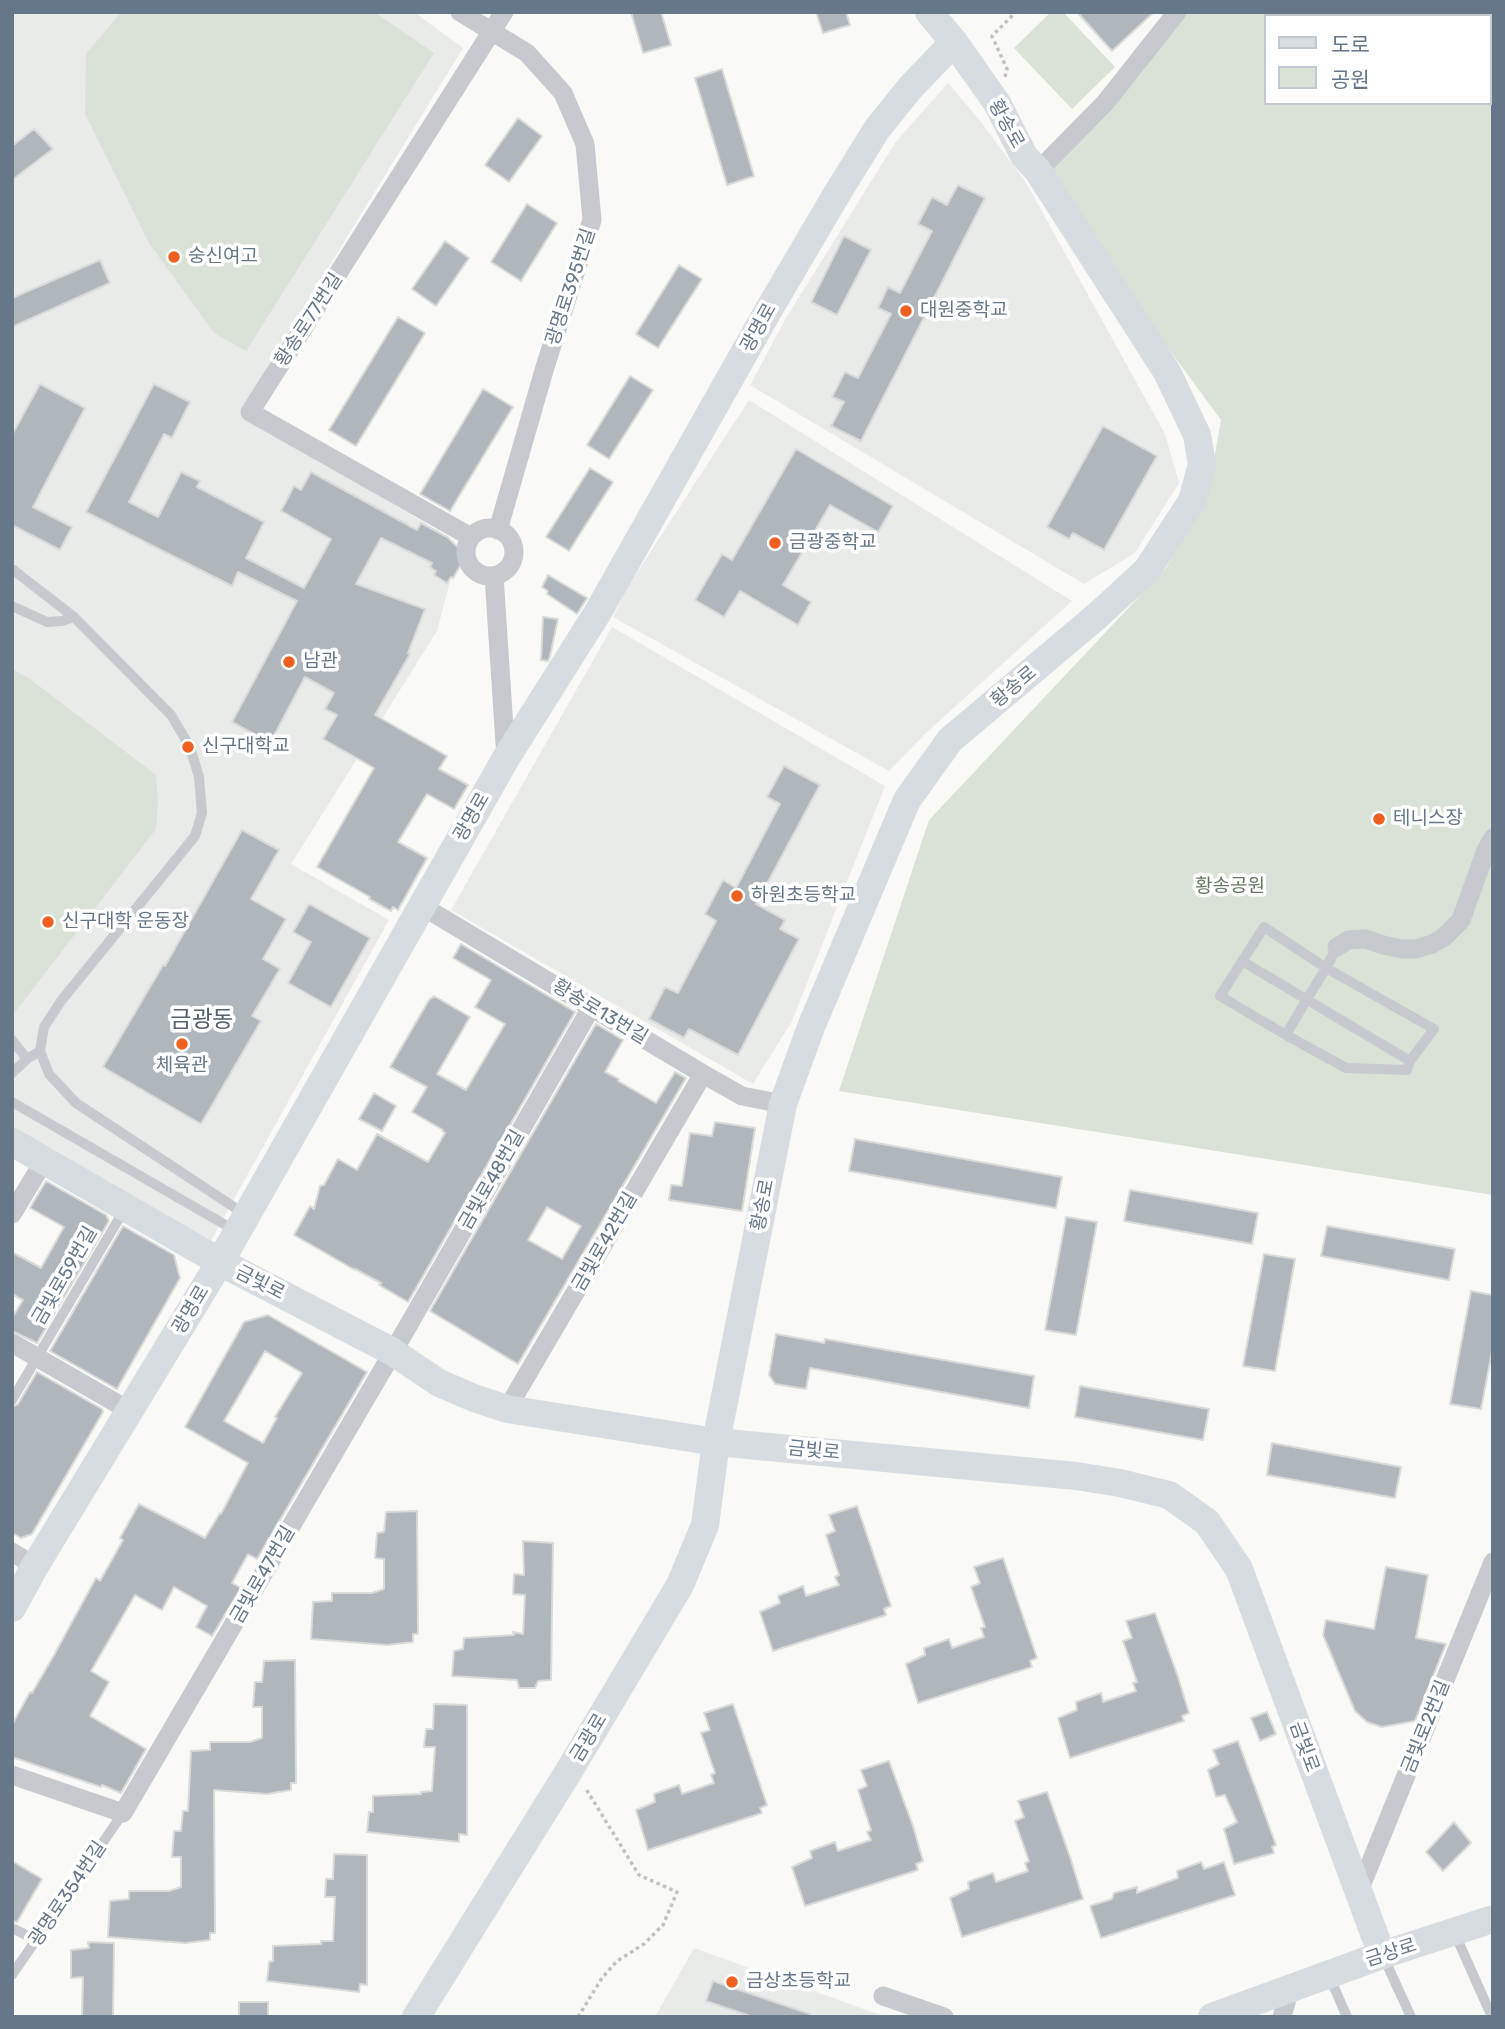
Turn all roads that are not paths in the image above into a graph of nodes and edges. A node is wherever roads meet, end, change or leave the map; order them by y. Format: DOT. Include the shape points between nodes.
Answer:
graph roads {
  1 [pos="460,12"];
  2 [pos="504,12"];
  3 [pos="929,12"];
  4 [pos="1177,12"];
  5 [pos="492,33"];
  6 [pos="954,42"];
  7 [pos="1038,171"];
  8 [pos="498,530"];
  9 [pos="471,537"];
  10 [pos="12,569"];
  11 [pos="494,576"];
  12 [pos="12,607"];
  13 [pos="74,617"];
  14 [pos="506,758"];
  15 [pos="1493,838"];
  16 [pos="422,906"];
  17 [pos="1338,947"];
  18 [pos="1242,961"];
  19 [pos="1326,968"];
  20 [pos="1307,999"];
  21 [pos="591,1007"];
  22 [pos="1286,1035"];
  23 [pos="12,1040"];
  24 [pos="40,1051"];
  25 [pos="27,1059"];
  26 [pos="1410,1062"];
  27 [pos="12,1073"];
  28 [pos="703,1074"];
  29 [pos="12,1102"];
  30 [pos="783,1104"];
  31 [pos="12,1142"];
  32 [pos="44,1161"];
  33 [pos="126,1206"];
  34 [pos="12,1214"];
  35 [pos="242,1223"];
  36 [pos="220,1262"];
  37 [pos="12,1343"];
  38 [pos="393,1352"];
  39 [pos="38,1357"];
  40 [pos="12,1399"];
  41 [pos="507,1409"];
  42 [pos="130,1411"];
  43 [pos="716,1442"];
  44 [pos="24,1559"];
  45 [pos="1493,1562"];
  46 [pos="12,1608"];
  47 [pos="12,1775"];
  48 [pos="127,1805"];
  49 [pos="1359,1891"];
  50 [pos="1493,1919"];
  51 [pos="12,1928"];
  52 [pos="1454,1933"];
  53 [pos="36,1940"];
  54 [pos="1382,1955"];
  55 [pos="1329,1974"];
  56 [pos="12,1975"];
  57 [pos="1290,1988"];
  58 [pos="883,1996"];
  59 [pos="416,2017"];
  60 [pos="944,2017"];
  61 [pos="1212,2017"];
  62 [pos="1282,2017"];
  63 [pos="1347,2017"];
  64 [pos="1411,2017"];
  65 [pos="1492,2017"];
  1 -- 5 [label="street, 광명로395번길"];
  2 -- 5 [label="street, 황송로77번길"];
  3 -- 6 [label="street, 황송로"];
  4 -- 7 [label="street" via="1105,103"];
  5 -- 8 [label="street, 광명로395번길" via="527,53 563,93 585,144 592,220"];
  5 -- 9 [label="street, 황송로77번길" via="250,412"];
  6 -- 7 [label="street, 황송로" via="997,103 1024,156"];
  6 -- 14 [label="street, 광명로" via="877,129 598,612"];
  7 -- 30 [label="street, 황송로" via="1167,372 1197,435 1202,464 1199,476 1192,501 1147,570 950,740 907,800"];
  8 -- 9 [label="street" via="485,528"];
  8 -- 11 [label="street" via="509,537 514,552 509,568"];
  9 -- 11 [label="street" via="466,553 472,568"];
  10 -- 13 [label="lane"];
  11 -- 14 [label="street"];
  12 -- 13 [label="lane" via="47,622"];
  13 -- 24 [label="lane" via="171,715 190,747 202,813 195,836 61,1000 44,1027"];
  14 -- 16 [label="street, 광명로"];
  15 -- 17 [label="street" via="1461,920 1443,938 1416,949 1366,939 1348,940"];
  16 -- 21 [label="street, 황송로13번길"];
  16 -- 35 [label="street, 광명로"];
  17 -- 19 [label="lane"];
  18 -- 19 [label="lane" via="1264,927"];
  18 -- 20 [label="lane"];
  18 -- 22 [label="lane" via="1220,996"];
  19 -- 20 [label="lane"];
  19 -- 26 [label="lane" via="1434,1029"];
  20 -- 22 [label="lane"];
  20 -- 26 [label="lane"];
  21 -- 28 [label="street, 황송로13번길"];
  21 -- 38 [label="street, 금빛로48번길"];
  22 -- 26 [label="lane" via="1346,1068 1406,1070"];
  23 -- 25 [label="lane"];
  24 -- 25 [label="lane"];
  24 -- 35 [label="lane" via="49,1074 75,1103"];
  25 -- 27 [label="lane"];
  28 -- 30 [label="street, 황송로13번길" via="742,1096"];
  28 -- 41 [label="street, 금빛로42번길"];
  29 -- 35 [label="lane"];
  30 -- 43 [label="street, 황송로"];
  31 -- 32 [label="street, 금빛로"];
  32 -- 33 [label="street, 금빛로"];
  32 -- 34 [label="street"];
  33 -- 36 [label="street, 금빛로"];
  33 -- 39 [label="lane, 금빛로59번길"];
  35 -- 36 [label="street, 광명로"];
  36 -- 38 [label="street, 금빛로"];
  36 -- 42 [label="street, 광명로"];
  37 -- 39 [label="street"];
  38 -- 41 [label="street, 금빛로" via="439,1383"];
  38 -- 48 [label="street, 금빛로47번길"];
  39 -- 40 [label="lane, 금빛로59번길"];
  39 -- 42 [label="street"];
  41 -- 43 [label="street, 금빛로"];
  42 -- 44 [label="street, 광명로"];
  43 -- 49 [label="street, 금빛로" via="1076,1476 1169,1495 1188,1508 1207,1522 1239,1569"];
  43 -- 59 [label="street, 금광로" via="705,1525 680,1585"];
  44 -- 46 [label="street, 광명로"];
  45 -- 49 [label="street, 금빛로2번길"];
  47 -- 48 [label="street"];
  48 -- 53 [label="lane, 광명로354번길"];
  49 -- 54 [label="street, 금빛로"];
  50 -- 52 [label="street, 금상로"];
  51 -- 53 [label="lane"];
  52 -- 54 [label="street, 금상로"];
  52 -- 65 [label="lane"];
  53 -- 56 [label="lane, 광명로354번길"];
  54 -- 55 [label="street, 금상로"];
  54 -- 64 [label="lane"];
  55 -- 57 [label="street, 금상로"];
  55 -- 63 [label="lane"];
  57 -- 61 [label="street, 금상로"];
  57 -- 62 [label="street"];
  58 -- 60 [label="street"];
}
